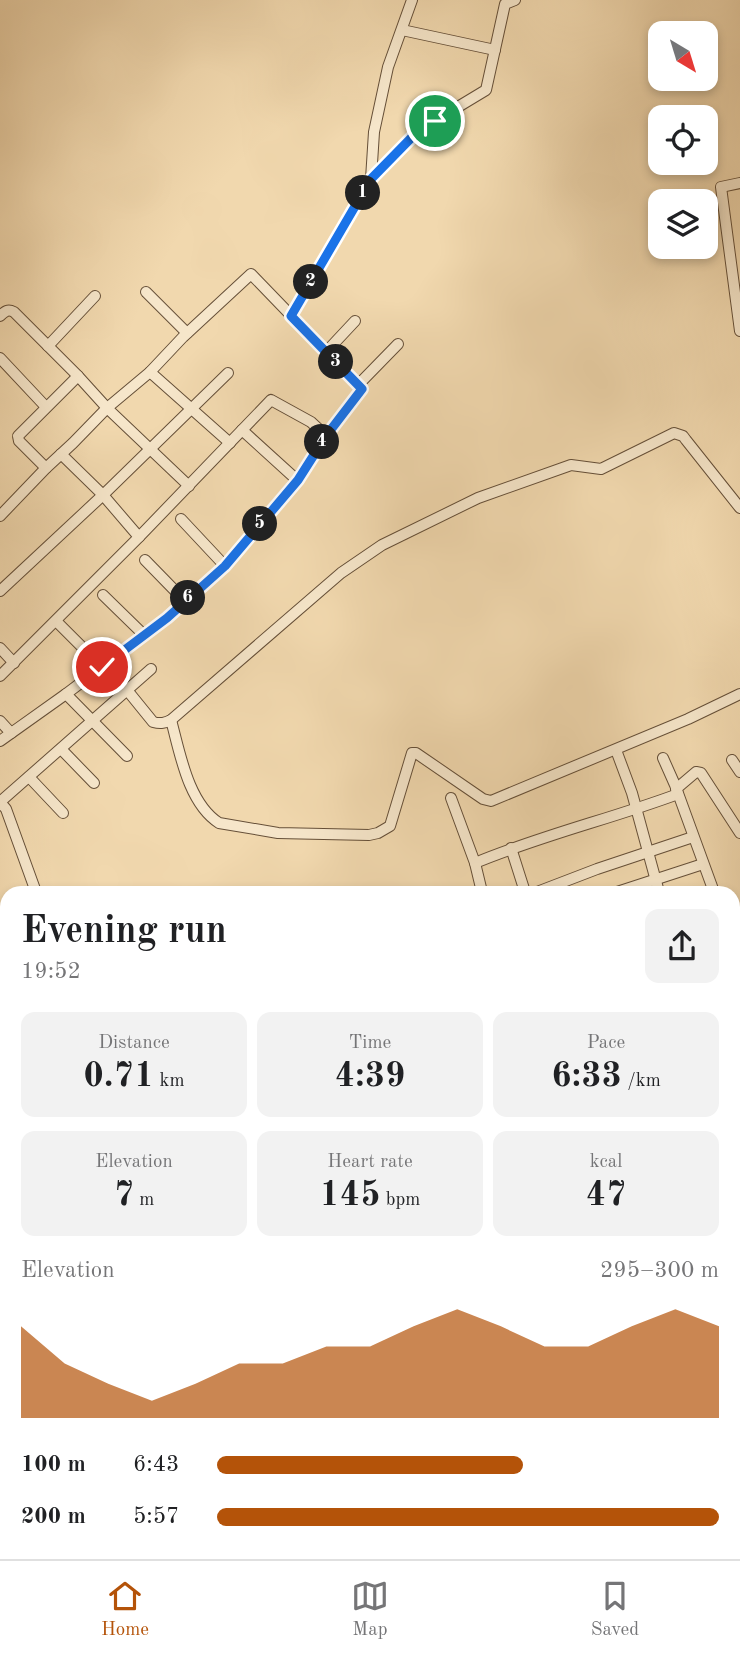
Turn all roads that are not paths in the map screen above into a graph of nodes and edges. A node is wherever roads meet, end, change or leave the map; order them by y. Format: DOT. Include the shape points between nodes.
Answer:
graph roads {
  1 [pos="412,0"];
  2 [pos="509,1"];
  3 [pos="402,30"];
  4 [pos="495,50"];
  5 [pos="371,179"];
  6 [pos="740,183"];
  7 [pos="146,292"];
  8 [pos="95,296"];
  9 [pos="0,316"];
  10 [pos="291,316"];
  11 [pos="355,320"];
  12 [pos="740,331"];
  13 [pos="187,333"];
  14 [pos="398,344"];
  15 [pos="48,346"];
  16 [pos="326,352"];
  17 [pos="0,358"];
  18 [pos="150,372"];
  19 [pos="228,373"];
  20 [pos="78,376"];
  21 [pos="358,385"];
  22 [pos="46,407"];
  23 [pos="107,408"];
  24 [pos="191,409"];
  25 [pos="242,430"];
  26 [pos="326,436"];
  27 [pos="230,443"];
  28 [pos="149,449"];
  29 [pos="61,454"];
  30 [pos="46,468"];
  31 [pos="298,480"];
  32 [pos="189,486"];
  33 [pos="103,495"];
  34 [pos="740,508"];
  35 [pos="0,516"];
  36 [pos="181,519"];
  37 [pos="139,537"];
  38 [pos="145,560"];
  39 [pos="225,566"];
  40 [pos="0,591"];
  41 [pos="103,595"];
  42 [pos="185,601"];
  43 [pos="56,621"];
  44 [pos="144,635"];
  45 [pos="0,648"];
  46 [pos="14,663"];
  47 [pos="102,667"];
  48 [pos="151,669"];
  49 [pos="0,676"];
  50 [pos="127,690"];
  51 [pos="66,694"];
  52 [pos="740,694"];
  53 [pos="171,719"];
  54 [pos="0,721"];
  55 [pos="93,721"];
  56 [pos="11,733"];
  57 [pos="0,741"];
  58 [pos="61,749"];
  59 [pos="616,750"];
  60 [pos="127,756"];
  61 [pos="663,758"];
  62 [pos="732,760"];
  63 [pos="740,772"];
  64 [pos="29,777"];
  65 [pos="94,783"];
  66 [pos="677,792"];
  67 [pos="451,798"];
  68 [pos="0,802"];
  69 [pos="635,810"];
  70 [pos="62,813"];
  71 [pos="740,833"];
  72 [pos="693,837"];
  73 [pos="511,848"];
  74 [pos="648,853"];
  75 [pos="475,863"];
  76 [pos="703,864"];
  77 [pos="656,879"];
  78 [pos="34,886"];
  79 [pos="481,886"];
  80 [pos="524,886"];
  81 [pos="553,886"];
  82 [pos="635,886"];
  83 [pos="658,886"];
  84 [pos="712,886"];
  1 -- 3 [label="street"];
  2 -- 4 [label="street"];
  3 -- 4 [label="street"];
  3 -- 5 [label="street" via="388,67 374,132"];
  4 -- 5 [label="street" via="485,90 418,131"];
  5 -- 10 [label="street"];
  6 -- 12 [label="street" via="721,187"];
  7 -- 13 [label="street"];
  8 -- 15 [label="street"];
  9 -- 15 [label="street" via="5,311 15,312"];
  10 -- 13 [label="street" via="251,274"];
  10 -- 16 [label="street"];
  11 -- 16 [label="street"];
  13 -- 18 [label="street"];
  14 -- 21 [label="street"];
  15 -- 20 [label="street"];
  16 -- 21 [label="street"];
  17 -- 22 [label="street"];
  18 -- 23 [label="street"];
  18 -- 24 [label="street"];
  19 -- 24 [label="street"];
  20 -- 22 [label="street"];
  20 -- 23 [label="street"];
  21 -- 26 [label="street" via="362,389"];
  22 -- 30 [label="street" via="18,436"];
  23 -- 28 [label="street"];
  23 -- 29 [label="street"];
  24 -- 27 [label="street"];
  24 -- 28 [label="street"];
  25 -- 26 [label="street" via="271,400"];
  25 -- 27 [label="street"];
  25 -- 31 [label="street"];
  26 -- 31 [label="street"];
  27 -- 32 [label="street"];
  28 -- 32 [label="street"];
  28 -- 33 [label="street"];
  29 -- 30 [label="street"];
  29 -- 33 [label="street"];
  30 -- 35 [label="street"];
  31 -- 39 [label="street"];
  32 -- 37 [label="street"];
  33 -- 37 [label="street"];
  33 -- 40 [label="street"];
  34 -- 53 [label="street" via="686,440 674,433 601,469 570,465 478,498 358,560"];
  36 -- 39 [label="street"];
  37 -- 43 [label="street"];
  38 -- 42 [label="street"];
  39 -- 42 [label="street"];
  41 -- 44 [label="street"];
  42 -- 44 [label="street"];
  43 -- 46 [label="street"];
  43 -- 47 [label="street"];
  44 -- 47 [label="street"];
  45 -- 46 [label="street"];
  46 -- 49 [label="street"];
  47 -- 51 [label="street"];
  48 -- 50 [label="street"];
  50 -- 53 [label="street" via="153,722"];
  50 -- 55 [label="street"];
  51 -- 55 [label="street"];
  51 -- 56 [label="street"];
  52 -- 59 [label="street"];
  53 -- 59 [label="street" via="190,786 212,818 278,833 369,835 384,830 390,826 416,752 491,801"];
  54 -- 56 [label="street"];
  55 -- 58 [label="street"];
  55 -- 60 [label="street"];
  56 -- 57 [label="street"];
  58 -- 64 [label="street"];
  58 -- 65 [label="street"];
  59 -- 69 [label="street"];
  61 -- 66 [label="street"];
  62 -- 63 [label="street"];
  64 -- 68 [label="street"];
  64 -- 70 [label="street"];
  66 -- 69 [label="street"];
  66 -- 71 [label="street" via="696,772 701,773"];
  66 -- 72 [label="street"];
  67 -- 75 [label="street"];
  68 -- 78 [label="street"];
  69 -- 73 [label="street"];
  69 -- 74 [label="street"];
  72 -- 74 [label="street"];
  72 -- 76 [label="street"];
  73 -- 75 [label="street"];
  73 -- 80 [label="street"];
  74 -- 77 [label="street"];
  74 -- 81 [label="street"];
  75 -- 79 [label="street"];
  76 -- 77 [label="street"];
  76 -- 84 [label="street"];
  77 -- 82 [label="street"];
  77 -- 83 [label="street"];
}
